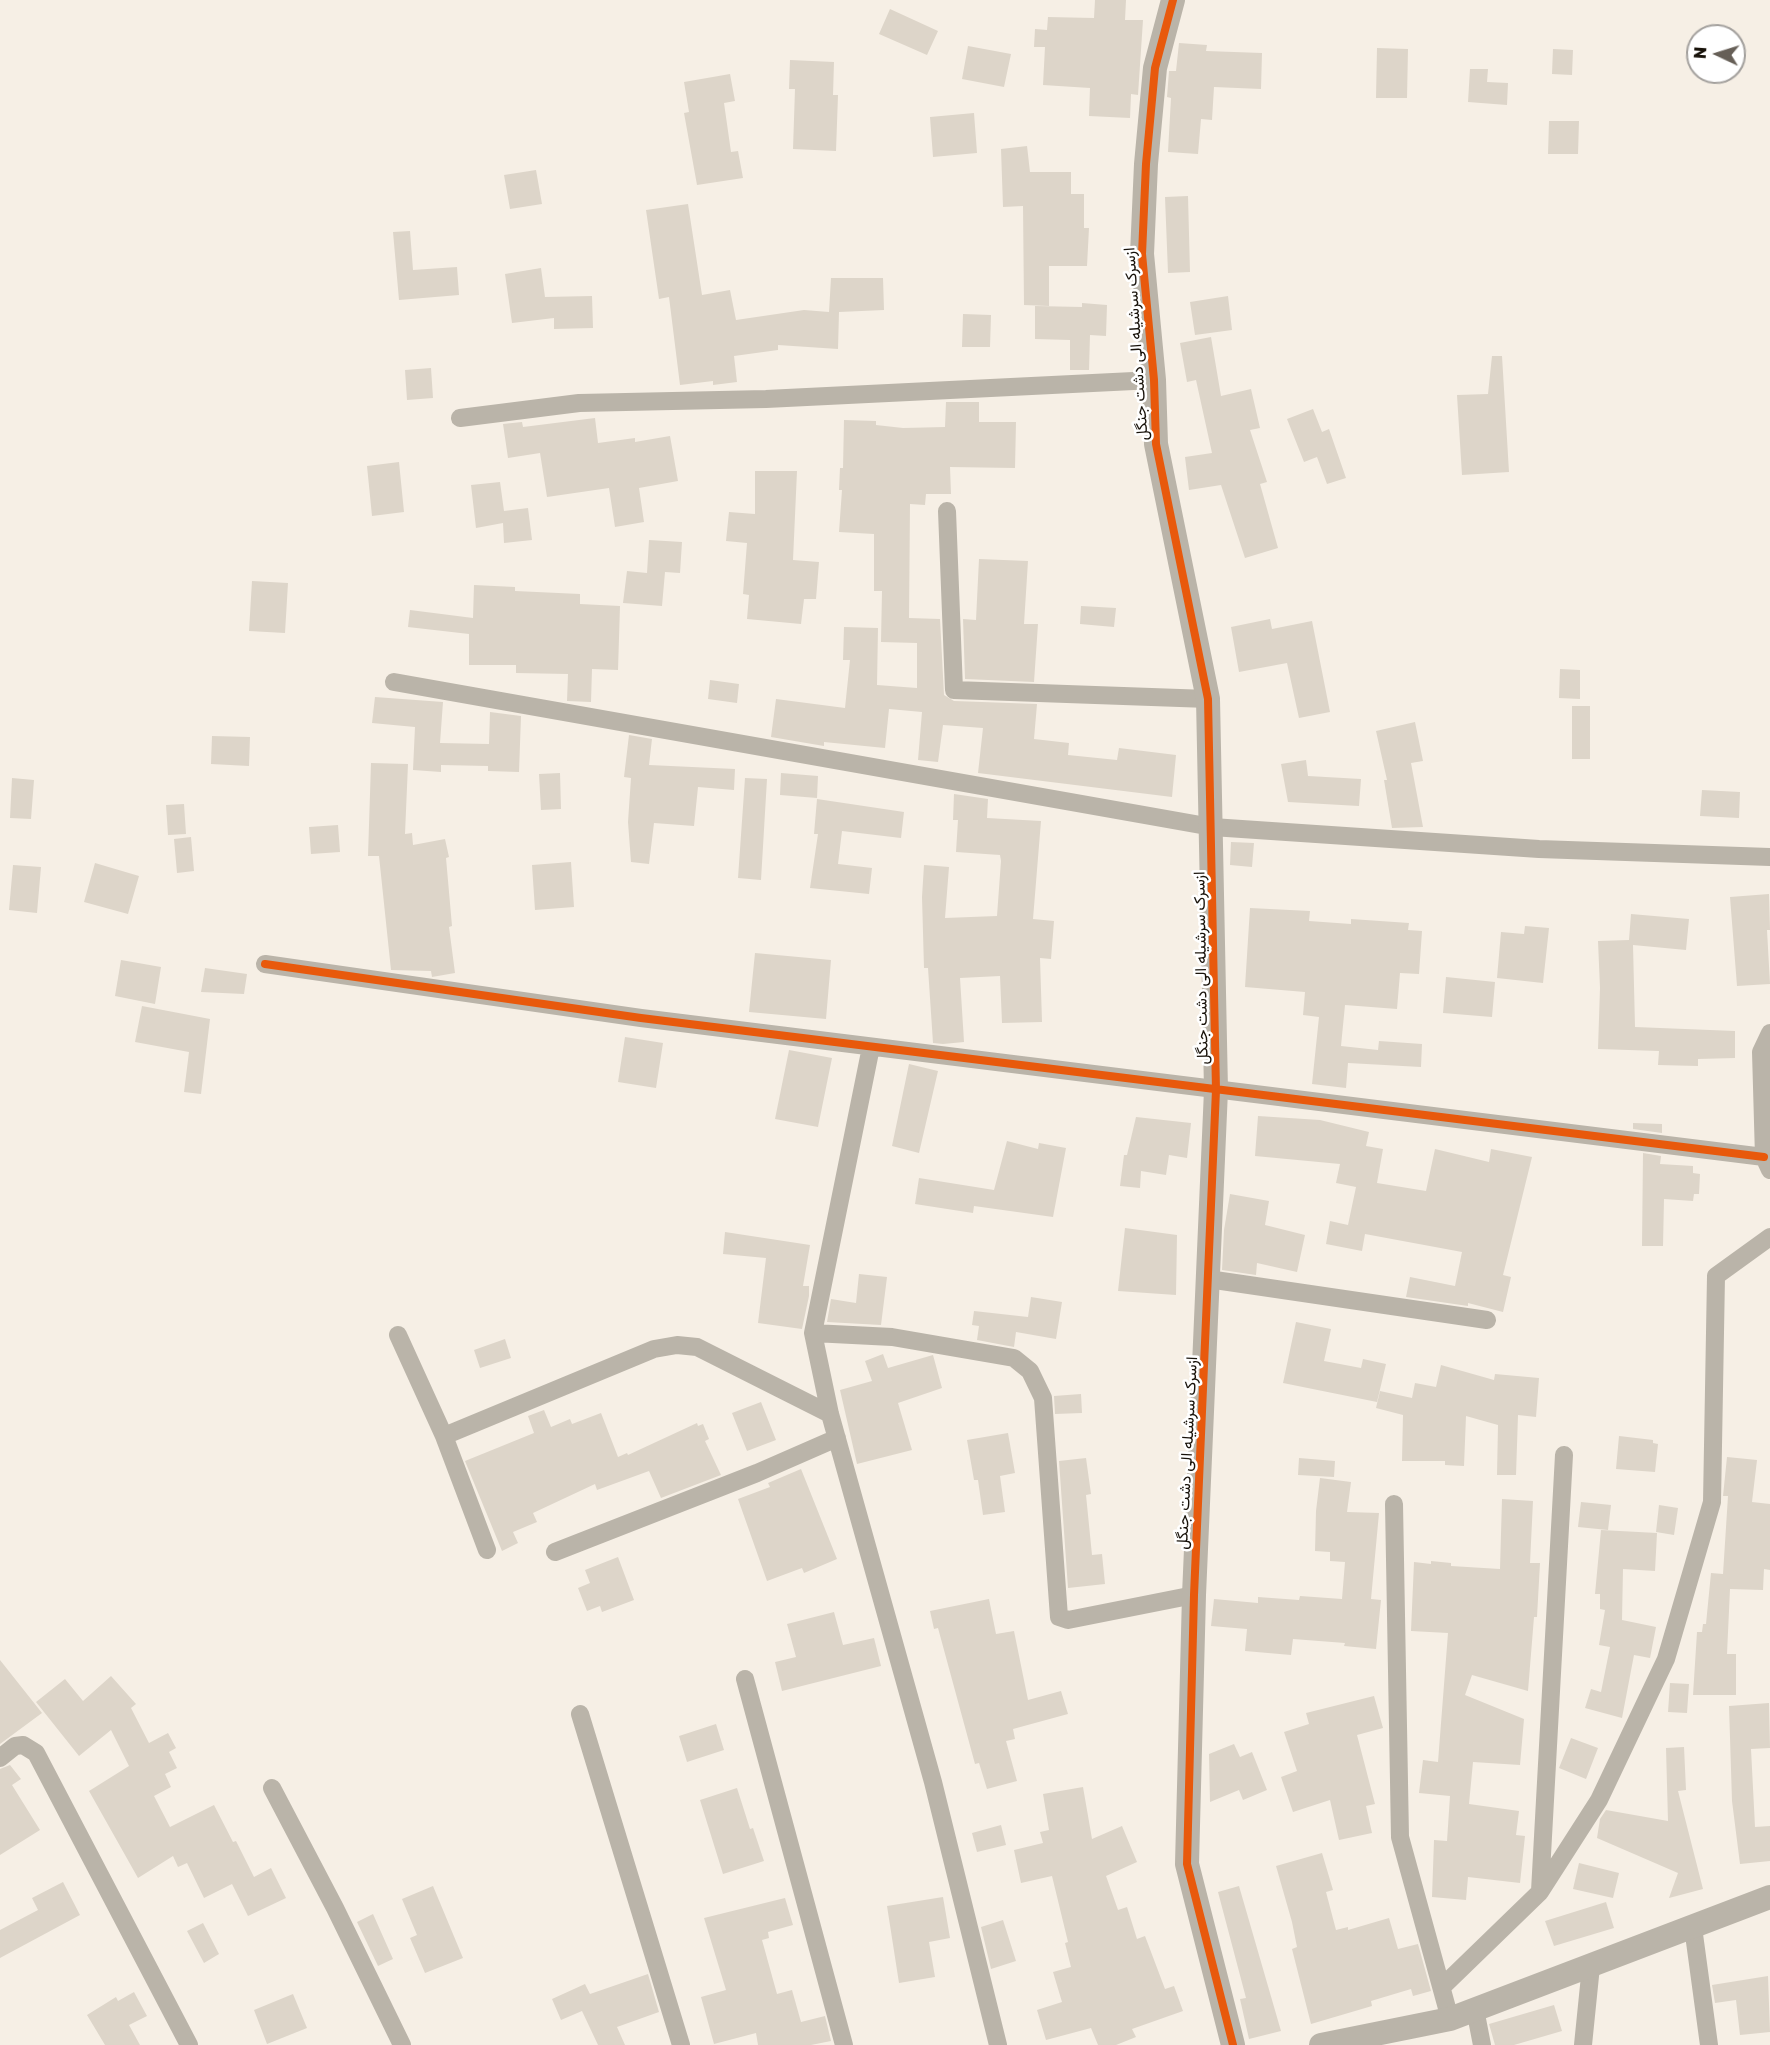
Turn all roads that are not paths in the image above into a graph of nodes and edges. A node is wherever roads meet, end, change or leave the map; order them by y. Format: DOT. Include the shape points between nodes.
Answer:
graph roads {
  1 [pos="1173,0"];
  2 [pos="1154,380"];
  3 [pos="460,418"];
  4 [pos="947,511"];
  5 [pos="394,682"];
  6 [pos="1208,699"];
  7 [pos="1212,827"];
  8 [pos="1770,857"];
  9 [pos="265,964"];
  10 [pos="1770,1033"];
  11 [pos="871,1047"];
  12 [pos="1216,1089"];
  13 [pos="1767,1164"];
  14 [pos="1770,1237"];
  15 [pos="1208,1279"];
  16 [pos="1488,1320"];
  17 [pos="813,1333"];
  18 [pos="398,1335"];
  19 [pos="830,1414"];
  20 [pos="444,1436"];
  21 [pos="837,1438"];
  22 [pos="1564,1455"];
  23 [pos="1394,1504"];
  24 [pos="487,1550"];
  25 [pos="555,1552"];
  26 [pos="1194,1595"];
  27 [pos="745,1679"];
  28 [pos="580,1714"];
  29 [pos="0,1758"];
  30 [pos="272,1788"];
  31 [pos="1540,1892"];
  32 [pos="1770,1897"];
  33 [pos="1693,1927"];
  34 [pos="1591,1966"];
  35 [pos="1442,1987"];
  36 [pos="1475,2009"];
  37 [pos="1450,2019"];
  38 [pos="189,2045"];
  39 [pos="402,2045"];
  40 [pos="681,2045"];
  41 [pos="844,2045"];
  42 [pos="998,2045"];
  43 [pos="1233,2045"];
  44 [pos="1321,2045"];
  45 [pos="1482,2045"];
  46 [pos="1583,2045"];
  47 [pos="1709,2045"];
  1 -- 2 [label="street, ازسرک سرشیله الی دشت جنگل" via="1155,68 1142,254"];
  2 -- 3 [label="street" via="579,404"];
  2 -- 6 [label="street, ازسرک سرشیله الی دشت جنگل" via="1156,444"];
  4 -- 6 [label="street" via="954,690"];
  5 -- 7 [label="street"];
  6 -- 7 [label="street, ازسرک سرشیله الی دشت جنگل"];
  7 -- 8 [label="street" via="1539,849"];
  7 -- 12 [label="street, ازسرک سرشیله الی دشت جنگل"];
  9 -- 11 [label="street"];
  10 -- 13 [label="street" via="1761,1052"];
  11 -- 12 [label="street"];
  11 -- 17 [label="street"];
  12 -- 13 [label="street"];
  12 -- 15 [label="street, ازسرک سرشیله الی دشت جنگل"];
  14 -- 31 [label="street" via="1716,1276 1712,1502 1666,1659 1599,1800"];
  15 -- 16 [label="street"];
  15 -- 26 [label="street, ازسرک سرشیله الی دشت جنگل"];
  17 -- 19 [label="street"];
  17 -- 26 [label="street" via="892,1337 1014,1358 1030,1371 1043,1398 1059,1617 1068,1620"];
  18 -- 20 [label="street"];
  19 -- 20 [label="street" via="697,1347 677,1345 654,1349"];
  19 -- 21 [label="street"];
  20 -- 24 [label="street"];
  21 -- 25 [label="street"];
  21 -- 42 [label="street" via="933,1782"];
  22 -- 31 [label="street"];
  23 -- 35 [label="street" via="1400,1837"];
  26 -- 43 [label="street, ازسرک سرشیله الی دشت جنگل" via="1186,1864"];
  27 -- 41 [label="street"];
  28 -- 40 [label="street"];
  29 -- 38 [label="street" via="15,1746 23,1745 36,1753"];
  30 -- 39 [label="street"];
  31 -- 35 [label="street"];
  32 -- 33 [label="street"];
  33 -- 34 [label="street"];
  33 -- 47 [label="street"];
  34 -- 36 [label="street"];
  34 -- 46 [label="street"];
  35 -- 37 [label="street"];
  36 -- 37 [label="street"];
  36 -- 45 [label="street"];
  37 -- 44 [label="street"];
}
